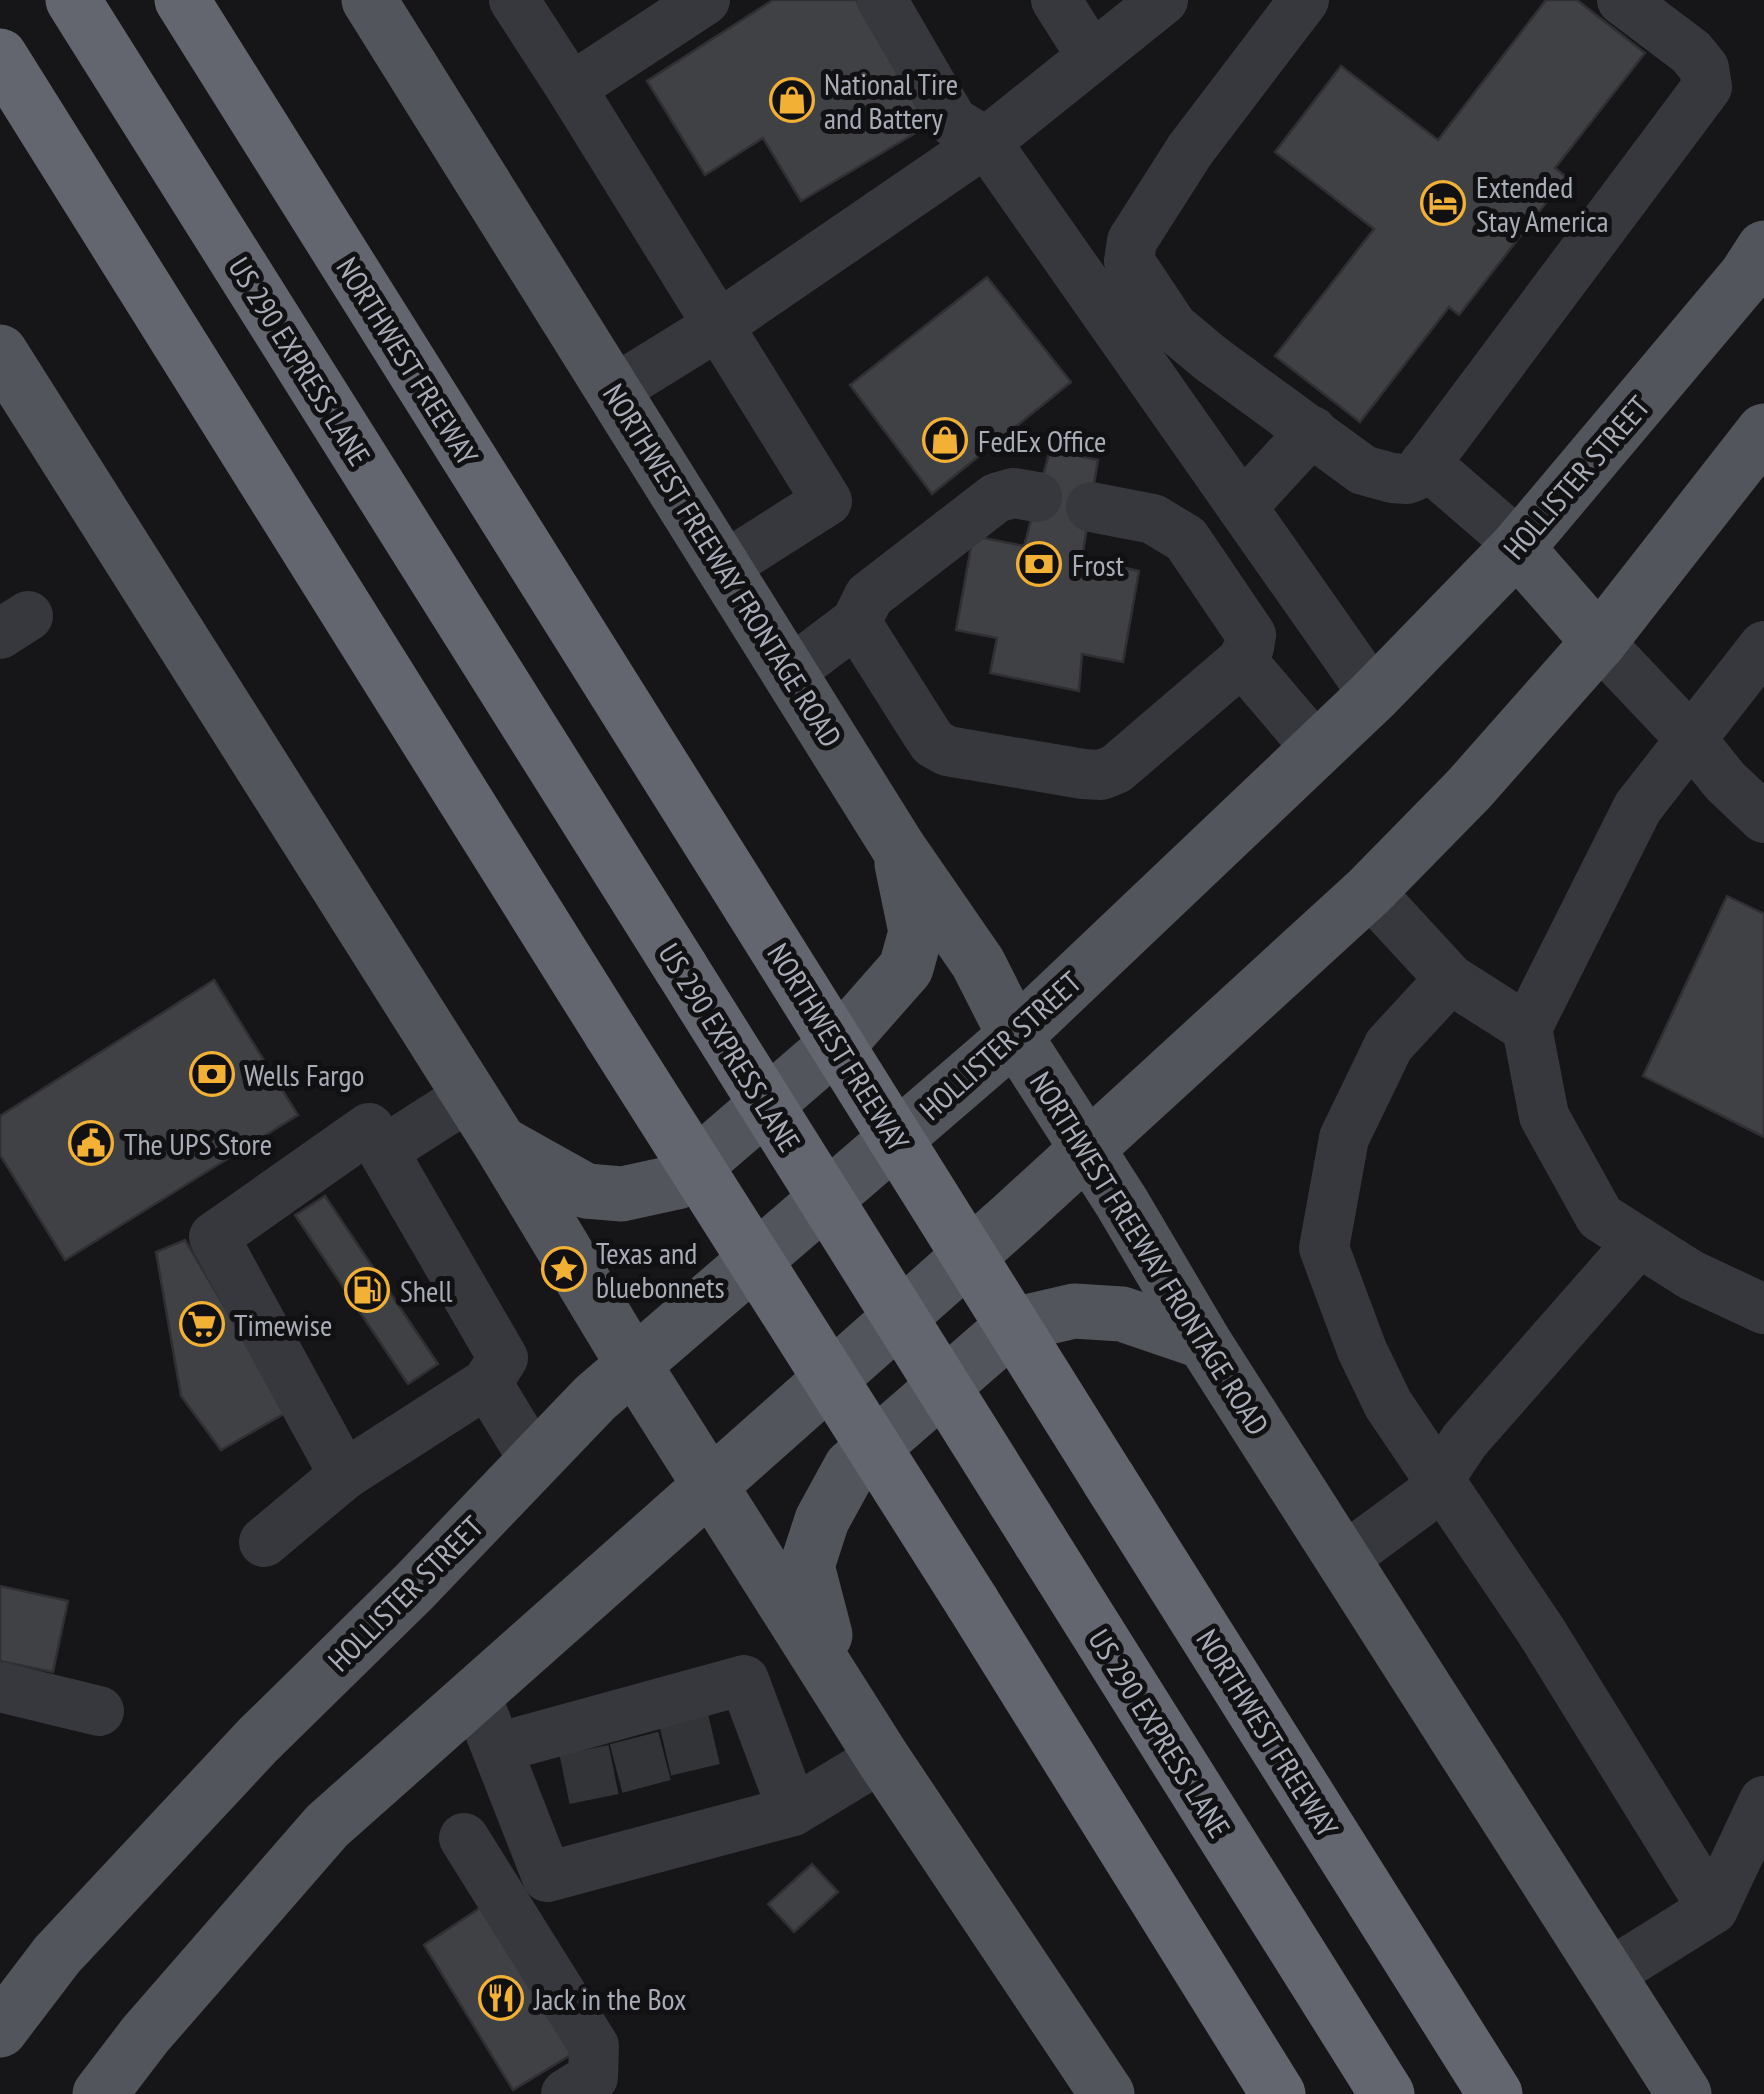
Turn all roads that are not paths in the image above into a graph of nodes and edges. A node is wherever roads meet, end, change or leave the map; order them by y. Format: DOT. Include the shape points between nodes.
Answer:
graph roads {
  1 [pos="73,0"];
  2 [pos="182,0"];
  3 [pos="208,0"];
  4 [pos="369,0"];
  5 [pos="514,0"];
  6 [pos="705,0"];
  7 [pos="882,0"];
  8 [pos="1056,0"];
  9 [pos="1163,0"];
  10 [pos="1304,0"];
  11 [pos="1622,0"];
  12 [pos="0,56"];
  13 [pos="1092,58"];
  14 [pos="230,76"];
  15 [pos="571,88"];
  16 [pos="986,142"];
  17 [pos="1764,248"];
  18 [pos="719,325"];
  19 [pos="0,352"];
  20 [pos="614,390"];
  21 [pos="1312,430"];
  22 [pos="1764,431"];
  23 [pos="1425,464"];
  24 [pos="1037,497"];
  25 [pos="1091,506"];
  26 [pos="1242,507"];
  27 [pos="1518,547"];
  28 [pos="725,566"];
  29 [pos="856,622"];
  30 [pos="1600,642"];
  31 [pos="1764,646"];
  32 [pos="1242,661"];
  33 [pos="790,671"];
  34 [pos="1374,695"];
  35 [pos="1691,739"];
  36 [pos="1316,748"];
  37 [pos="1764,818"];
  38 [pos="898,847"];
  39 [pos="1369,891"];
  40 [pos="1450,978"];
  41 [pos="1527,1028"];
  42 [pos="1015,1036"];
  43 [pos="469,1096"];
  44 [pos="500,1143"];
  45 [pos="1086,1148"];
  46 [pos="383,1151"];
  47 [pos="1639,1242"];
  48 [pos="1764,1309"];
  49 [pos="1204,1342"];
  50 [pos="632,1362"];
  51 [pos="487,1383"];
  52 [pos="534,1460"];
  53 [pos="344,1475"];
  54 [pos="1440,1480"];
  55 [pos="713,1486"];
  56 [pos="264,1542"];
  57 [pos="1343,1559"];
  58 [pos="836,1680"];
  59 [pos="0,1687"];
  60 [pos="476,1696"];
  61 [pos="99,1711"];
  62 [pos="497,1748"];
  63 [pos="882,1758"];
  64 [pos="1764,1801"];
  65 [pos="793,1812"];
  66 [pos="464,1838"];
  67 [pos="1713,1908"];
  68 [pos="1609,1974"];
  69 [pos="0,2030"];
  70 [pos="100,2094"];
  71 [pos="566,2094"];
  72 [pos="1107,2094"];
  73 [pos="1278,2094"];
  74 [pos="1387,2094"];
  75 [pos="1495,2094"];
  76 [pos="1684,2094"];
  1 -- 74 [label="highway, US 290 EXPRESS LANE, bridge"];
  2 -- 14 [label="highway, NORTHWEST FREEWAY"];
  3 -- 14 [label="highway"];
  4 -- 20 [label="main road, NORTHWEST FREEWAY FRONTAGE ROAD"];
  5 -- 15 [label="lane"];
  6 -- 15 [label="lane"];
  7 -- 16 [label="lane" via="953,122"];
  8 -- 13 [label="lane"];
  9 -- 13 [label="lane"];
  10 -- 21 [label="lane" via="1190,150 1132,241 1129,261 1173,327"];
  11 -- 23 [label="lane" via="1691,52 1707,86"];
  12 -- 73 [label="highway, bridge"];
  13 -- 16 [label="lane"];
  14 -- 75 [label="highway, NORTHWEST FREEWAY, bridge"];
  15 -- 18 [label="lane"];
  16 -- 18 [label="lane"];
  16 -- 26 [label="lane"];
  17 -- 27 [label="main road, HOLLISTER STREET"];
  18 -- 20 [label="lane"];
  18 -- 28 [label="lane" via="827,501"];
  19 -- 43 [label="main road"];
  20 -- 28 [label="main road, NORTHWEST FREEWAY FRONTAGE ROAD"];
  21 -- 23 [label="lane" via="1363,470 1407,479"];
  21 -- 26 [label="lane"];
  22 -- 30 [label="main road"];
  23 -- 27 [label="lane"];
  24 -- 29 [label="lane" via="996,498 869,596"];
  25 -- 32 [label="lane" via="1153,520 1186,540 1251,635"];
  26 -- 34 [label="lane"];
  27 -- 30 [label="main road"];
  27 -- 34 [label="main road, HOLLISTER STREET"];
  28 -- 33 [label="main road, NORTHWEST FREEWAY FRONTAGE ROAD"];
  29 -- 32 [label="lane" via="934,743 1083,774 1116,769"];
  29 -- 33 [label="lane"];
  30 -- 35 [label="lane"];
  30 -- 39 [label="main road"];
  31 -- 35 [label="lane"];
  32 -- 36 [label="lane"];
  33 -- 38 [label="main road, NORTHWEST FREEWAY FRONTAGE ROAD"];
  34 -- 36 [label="main road, HOLLISTER STREET"];
  35 -- 37 [label="lane"];
  35 -- 41 [label="lane" via="1638,807"];
  36 -- 42 [label="main road, HOLLISTER STREET"];
  38 -- 42 [label="main road, NORTHWEST FREEWAY FRONTAGE ROAD" via="978,963"];
  38 -- 44 [label="main road" via="916,932 906,968 847,1035 676,1182 622,1194 586,1191"];
  39 -- 40 [label="lane"];
  39 -- 45 [label="main road"];
  40 -- 41 [label="lane"];
  40 -- 54 [label="lane" via="1389,1045 1344,1138 1324,1248 1388,1404"];
  41 -- 47 [label="lane" via="1544,1116 1600,1218"];
  42 -- 45 [label="main road, NORTHWEST FREEWAY FRONTAGE ROAD"];
  42 -- 50 [label="main road, HOLLISTER STREET"];
  43 -- 44 [label="main road"];
  43 -- 46 [label="lane"];
  44 -- 50 [label="main road"];
  45 -- 49 [label="main road, NORTHWEST FREEWAY FRONTAGE ROAD"];
  45 -- 55 [label="main road"];
  46 -- 51 [label="lane" via="503,1358"];
  46 -- 53 [label="lane" via="369,1128 214,1237"];
  47 -- 48 [label="lane"];
  47 -- 54 [label="lane" via="1465,1440"];
  49 -- 57 [label="main road, NORTHWEST FREEWAY FRONTAGE ROAD"];
  49 -- 58 [label="main road" via="1122,1314 1074,1311 1014,1325 851,1468 822,1520 808,1566"];
  50 -- 52 [label="main road, HOLLISTER STREET"];
  50 -- 55 [label="main road"];
  51 -- 52 [label="lane"];
  51 -- 53 [label="lane"];
  52 -- 69 [label="main road, HOLLISTER STREET" via="258,1740 57,1956"];
  53 -- 56 [label="lane"];
  54 -- 57 [label="lane" via="1413,1509"];
  54 -- 67 [label="lane"];
  55 -- 58 [label="main road"];
  55 -- 60 [label="main road"];
  57 -- 68 [label="main road, NORTHWEST FREEWAY FRONTAGE ROAD"];
  58 -- 63 [label="main road"];
  59 -- 61 [label="lane"];
  60 -- 62 [label="lane"];
  60 -- 70 [label="main road" via="328,1826"];
  62 -- 65 [label="lane" via="547,1876 603,1842 681,1820"];
  62 -- 65 [label="lane" via="631,1725 744,1680"];
  63 -- 65 [label="lane"];
  63 -- 72 [label="main road"];
  64 -- 67 [label="lane"];
  66 -- 71 [label="lane" via="594,2046 593,2077"];
  67 -- 68 [label="lane"];
  68 -- 76 [label="main road, NORTHWEST FREEWAY FRONTAGE ROAD"];
}
